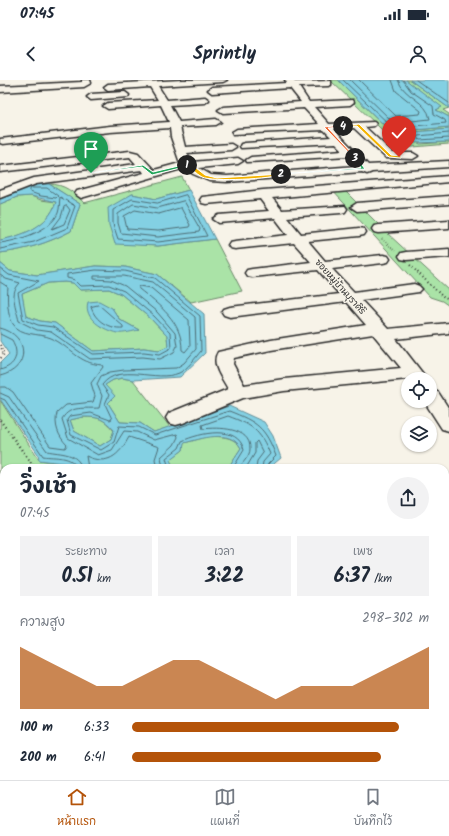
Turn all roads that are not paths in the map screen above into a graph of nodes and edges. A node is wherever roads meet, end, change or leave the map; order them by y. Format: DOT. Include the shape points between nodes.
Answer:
graph roads {
  1 [pos="223,80"];
  2 [pos="89,83"];
  3 [pos="109,83"];
  4 [pos="328,83"];
  5 [pos="152,84"];
  6 [pos="29,88"];
  7 [pos="0,89"];
  8 [pos="293,89"];
  9 [pos="212,90"];
  10 [pos="203,91"];
  11 [pos="157,93"];
  12 [pos="314,94"];
  13 [pos="91,97"];
  14 [pos="29,98"];
  15 [pos="205,100"];
  16 [pos="350,102"];
  17 [pos="166,103"];
  18 [pos="307,105"];
  19 [pos="102,107"];
  20 [pos="223,110"];
  21 [pos="331,114"];
  22 [pos="300,116"];
  23 [pos="316,116"];
  24 [pos="216,122"];
  25 [pos="371,124"];
  26 [pos="175,125"];
  27 [pos="357,125"];
  28 [pos="133,127"];
  29 [pos="326,127"];
  30 [pos="237,132"];
  31 [pos="190,136"];
  32 [pos="176,137"];
  33 [pos="130,138"];
  34 [pos="339,140"];
  35 [pos="3,141"];
  36 [pos="245,146"];
  37 [pos="231,147"];
  38 [pos="181,150"];
  39 [pos="351,153"];
  40 [pos="442,154"];
  41 [pos="251,160"];
  42 [pos="238,161"];
  43 [pos="186,164"];
  44 [pos="449,164"];
  45 [pos="143,166"];
  46 [pos="0,169"];
  47 [pos="365,170"];
  48 [pos="152,174"];
  49 [pos="446,182"];
  50 [pos="0,194"];
  51 [pos="81,194"];
  52 [pos="263,194"];
  53 [pos="206,200"];
  54 [pos="449,200"];
  55 [pos="357,207"];
  56 [pos="341,209"];
  57 [pos="277,214"];
  58 [pos="219,220"];
  59 [pos="449,224"];
  60 [pos="359,232"];
  61 [pos="379,233"];
  62 [pos="297,238"];
  63 [pos="235,245"];
  64 [pos="449,253"];
  65 [pos="403,257"];
  66 [pos="383,259"];
  67 [pos="320,266"];
  68 [pos="252,273"];
  69 [pos="414,289"];
  70 [pos="349,297"];
  71 [pos="230,312"];
  72 [pos="449,328"];
  73 [pos="380,332"];
  74 [pos="413,372"];
  75 [pos="401,377"];
  76 [pos="239,392"];
  77 [pos="437,396"];
  78 [pos="176,418"];
  79 [pos="449,424"];
  1 -- 5 [label="street"];
  2 -- 3 [label="street"];
  2 -- 6 [label="street" via="76,91 62,94 55,86"];
  3 -- 5 [label="street"];
  4 -- 8 [label="street"];
  5 -- 11 [label="street"];
  6 -- 7 [label="street"];
  6 -- 14 [label="street"];
  8 -- 9 [label="street"];
  8 -- 12 [label="street"];
  8 -- 18 [label="street"];
  10 -- 11 [label="street"];
  11 -- 13 [label="street"];
  11 -- 17 [label="street"];
  15 -- 17 [label="street"];
  16 -- 18 [label="street"];
  17 -- 19 [label="street"];
  17 -- 26 [label="street"];
  18 -- 20 [label="street"];
  18 -- 23 [label="street"];
  21 -- 23 [label="street"];
  22 -- 23 [label="street"];
  23 -- 29 [label="street"];
  24 -- 26 [label="street"];
  25 -- 27 [label="street"];
  26 -- 28 [label="street"];
  26 -- 32 [label="street"];
  27 -- 29 [label="street"];
  27 -- 40 [label="street" via="392,157"];
  28 -- 33 [label="street"];
  28 -- 35 [label="street" via="56,135 46,132 23,136 23,139"];
  29 -- 30 [label="street"];
  29 -- 34 [label="street"];
  31 -- 32 [label="street"];
  32 -- 38 [label="street"];
  34 -- 36 [label="street"];
  34 -- 39 [label="street"];
  37 -- 38 [label="street"];
  38 -- 43 [label="street"];
  39 -- 41 [label="street"];
  39 -- 47 [label="street"];
  42 -- 43 [label="street"];
  43 -- 47 [label="street" via="200,179 227,181"];
  43 -- 48 [label="street"];
  44 -- 47 [label="street"];
  45 -- 46 [label="street" via="134,155 126,154"];
  45 -- 48 [label="street"];
  45 -- 50 [label="street" via="34,181"];
  48 -- 51 [label="street"];
  49 -- 52 [label="street"];
  52 -- 53 [label="street"];
  52 -- 57 [label="street, ซอยหมู่บ้านบุราศิริ"];
  54 -- 55 [label="street"];
  56 -- 57 [label="street"];
  57 -- 58 [label="street"];
  57 -- 62 [label="street, ซอยหมู่บ้านบุราศิริ"];
  59 -- 61 [label="street"];
  60 -- 62 [label="street"];
  62 -- 63 [label="street"];
  62 -- 67 [label="street, ซอยหมู่บ้านบุราศิริ"];
  64 -- 65 [label="street"];
  66 -- 67 [label="street"];
  67 -- 68 [label="street"];
  67 -- 70 [label="street, ซอยหมู่บ้านบุราศิริ"];
  69 -- 70 [label="street"];
  70 -- 71 [label="street"];
  70 -- 73 [label="street, ซอยหมู่บ้านบุราศิริ"];
  72 -- 73 [label="street"];
  73 -- 74 [label="street, ซอยหมู่บ้านบุราศิริ"];
  73 -- 76 [label="street" via="271,345 224,356 224,364"];
  75 -- 76 [label="street" via="284,385"];
  76 -- 78 [label="street"];
  77 -- 79 [label="street"];
}
